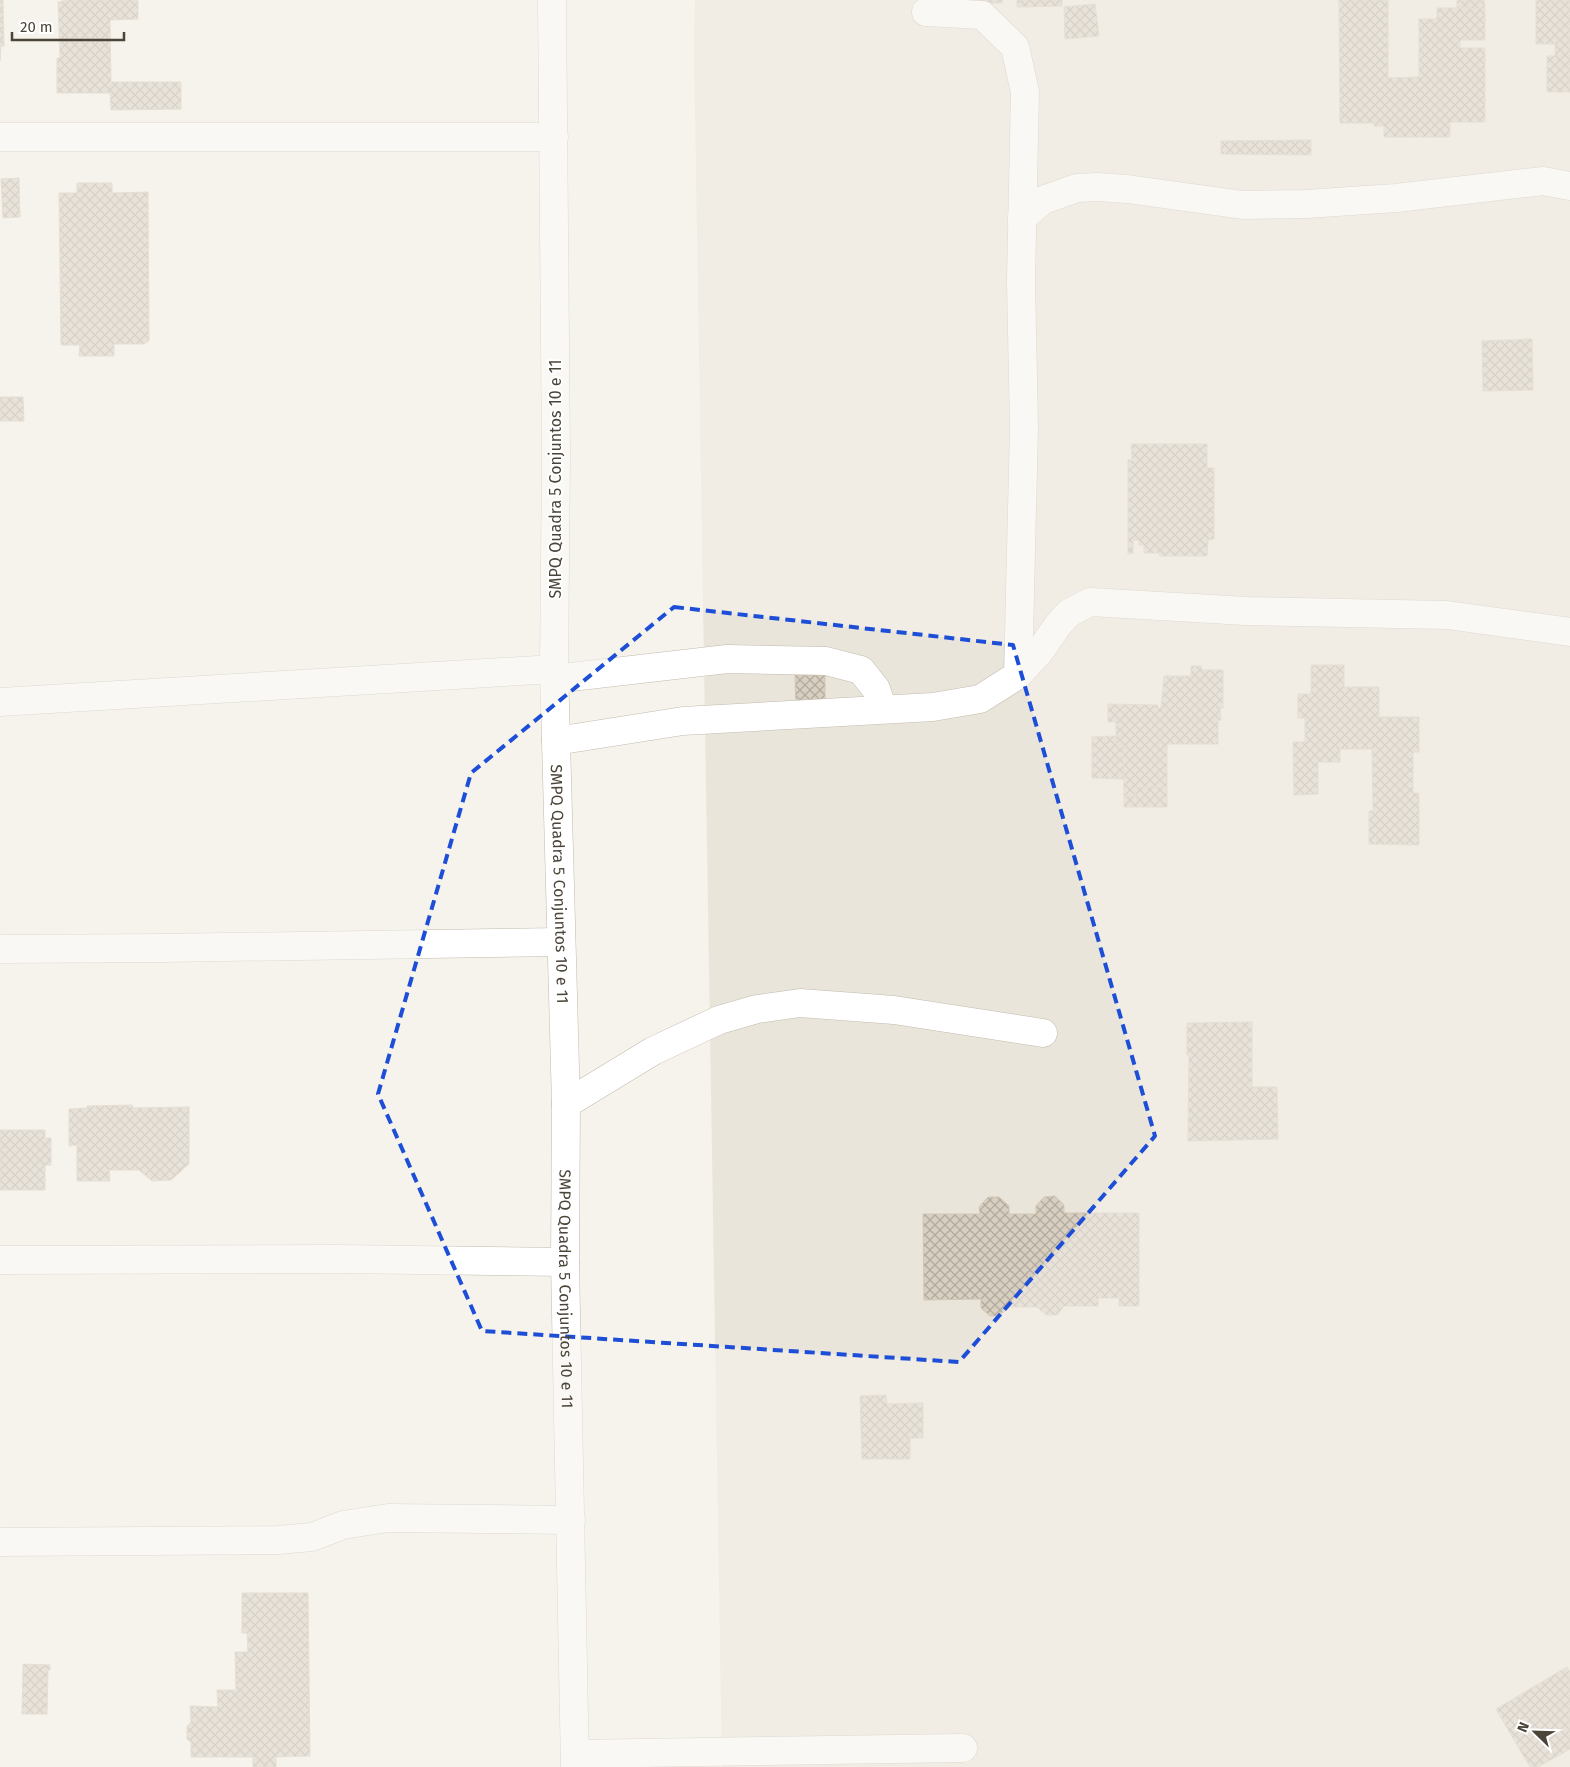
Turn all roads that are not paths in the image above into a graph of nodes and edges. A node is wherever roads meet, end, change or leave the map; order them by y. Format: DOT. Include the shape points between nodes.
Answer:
graph roads {
  1 [pos="552,0"];
  2 [pos="926,12"];
  3 [pos="0,137"];
  4 [pos="554,137"];
  5 [pos="1570,186"];
  6 [pos="1022,218"];
  7 [pos="1570,632"];
  8 [pos="554,674"];
  9 [pos="1018,675"];
  10 [pos="0,702"];
  11 [pos="883,709"];
  12 [pos="556,741"];
  13 [pos="561,942"];
  14 [pos="0,949"];
  15 [pos="1043,1033"];
  16 [pos="566,1104"];
  17 [pos="0,1260"];
  18 [pos="565,1262"];
  19 [pos="571,1520"];
  20 [pos="0,1542"];
  21 [pos="964,1748"];
  22 [pos="575,1761"];
  1 -- 4 [label="street, SMPQ Quadra 5 Conjuntos 10 e 11"];
  2 -- 6 [label="street" via="982,15 1014,47 1024,92"];
  3 -- 4 [label="street"];
  4 -- 8 [label="street, SMPQ Quadra 5 Conjuntos 10 e 11"];
  5 -- 6 [label="street" via="1543,181 1396,198 1252,205 1128,189 1076,188 1043,200"];
  6 -- 9 [label="street" via="1024,428"];
  7 -- 9 [label="street" via="1447,615 1246,611 1090,602 1070,613 1058,625"];
  8 -- 10 [label="street"];
  8 -- 11 [label="street" via="727,659 826,661 861,670 876,689"];
  8 -- 12 [label="street, SMPQ Quadra 5 Conjuntos 10 e 11"];
  9 -- 11 [label="street" via="980,699 933,707"];
  11 -- 12 [label="street" via="683,721"];
  12 -- 13 [label="street, SMPQ Quadra 5 Conjuntos 10 e 11"];
  13 -- 14 [label="street"];
  13 -- 16 [label="street, SMPQ Quadra 5 Conjuntos 10 e 11"];
  15 -- 16 [label="street" via="894,1010 800,1003 757,1009 719,1020 653,1051"];
  16 -- 18 [label="street, SMPQ Quadra 5 Conjuntos 10 e 11"];
  17 -- 18 [label="street"];
  18 -- 19 [label="street, SMPQ Quadra 5 Conjuntos 10 e 11"];
  19 -- 20 [label="street" via="388,1518 343,1526 312,1537 278,1540"];
  19 -- 22 [label="street, SMPQ Quadra 5 Conjuntos 10 e 11"];
  21 -- 22 [label="street"];
}
